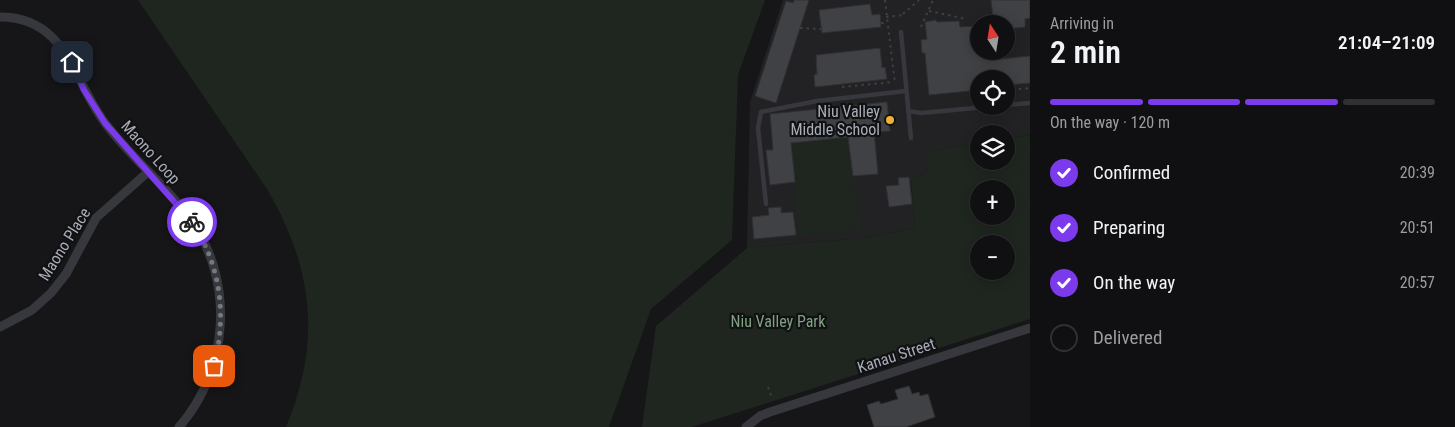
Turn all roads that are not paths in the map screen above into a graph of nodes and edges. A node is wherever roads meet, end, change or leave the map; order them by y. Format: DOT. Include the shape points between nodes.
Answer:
graph roads {
  1 [pos="0,17"];
  2 [pos="901,32"];
  3 [pos="906,91"];
  4 [pos="1030,103"];
  5 [pos="1015,105"];
  6 [pos="970,108"];
  7 [pos="908,111"];
  8 [pos="911,138"];
  9 [pos="148,172"];
  10 [pos="766,204"];
  11 [pos="0,327"];
  12 [pos="1030,328"];
  13 [pos="178,427"];
  14 [pos="746,427"];
  1 -- 9 [label="street, Maono Loop" via="27,22 56,40 68,54 84,90 105,123"];
  2 -- 3 [label="lane"];
  3 -- 7 [label="lane"];
  3 -- 10 [label="lane" via="817,100 761,112 758,128"];
  4 -- 5 [label="lane"];
  6 -- 7 [label="lane" via="921,113"];
  7 -- 8 [label="lane"];
  9 -- 11 [label="street, Maono Place" via="96,218 66,274 51,293 32,310"];
  9 -- 13 [label="street, Maono Loop" via="181,207 201,235 214,266 220,299 220,333 214,366 200,397"];
  12 -- 14 [label="street, Kanau Street" via="770,412"];
}
